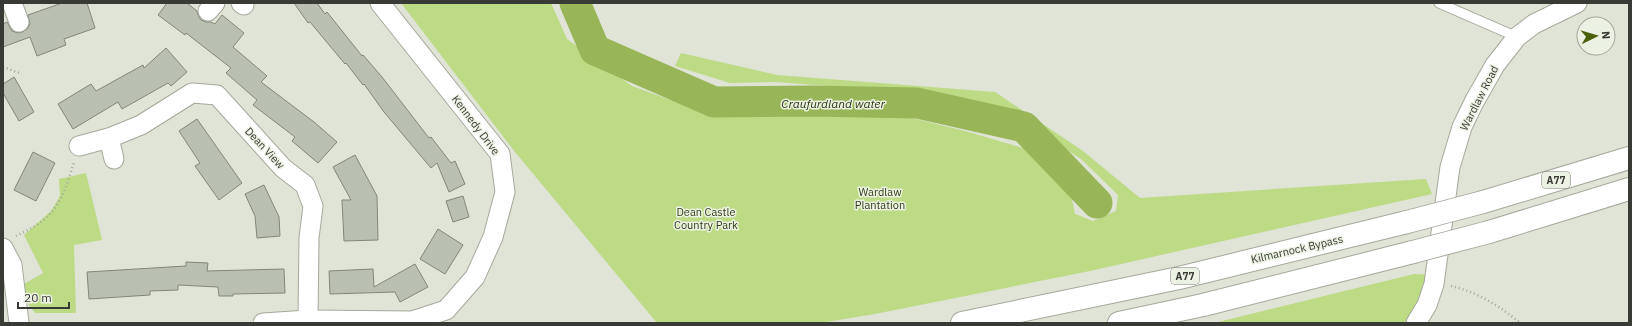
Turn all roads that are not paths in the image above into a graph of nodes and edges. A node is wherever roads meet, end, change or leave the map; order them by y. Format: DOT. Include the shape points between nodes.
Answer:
graph roads {
  1 [pos="12,3"];
  2 [pos="380,3"];
  3 [pos="1439,3"];
  4 [pos="1577,3"];
  5 [pos="19,22"];
  6 [pos="1517,37"];
  7 [pos="109,138"];
  8 [pos="79,146"];
  9 [pos="1629,158"];
  10 [pos="114,159"];
  11 [pos="1629,189"];
  12 [pos="9,242"];
  13 [pos="308,320"];
  14 [pos="19,323"];
  15 [pos="264,323"];
  16 [pos="962,323"];
  17 [pos="1119,323"];
  18 [pos="1416,323"];
  1 -- 5 [label="street"];
  2 -- 13 [label="street, Kennedy Drive" via="500,154 505,192 494,238 475,277 446,310 412,321"];
  3 -- 6 [label="lane"];
  4 -- 6 [label="street, Wardlaw Road" via="1534,24"];
  6 -- 18 [label="street, Wardlaw Road" via="1495,65 1462,127 1450,167 1434,284 1427,305"];
  7 -- 8 [label="street, Dean View"];
  7 -- 10 [label="street"];
  7 -- 13 [label="street, Dean View" via="141,125 192,92 217,96 283,168 305,185 313,206 309,238"];
  9 -- 16 [label="highway, Kilmarnock Bypass / A77, bridge" via="1407,222 1179,278"];
  11 -- 17 [label="highway, bridge" via="1489,232 1413,252"];
  12 -- 14 [label="street"];
  13 -- 15 [label="street, Kennedy Drive"];
}
